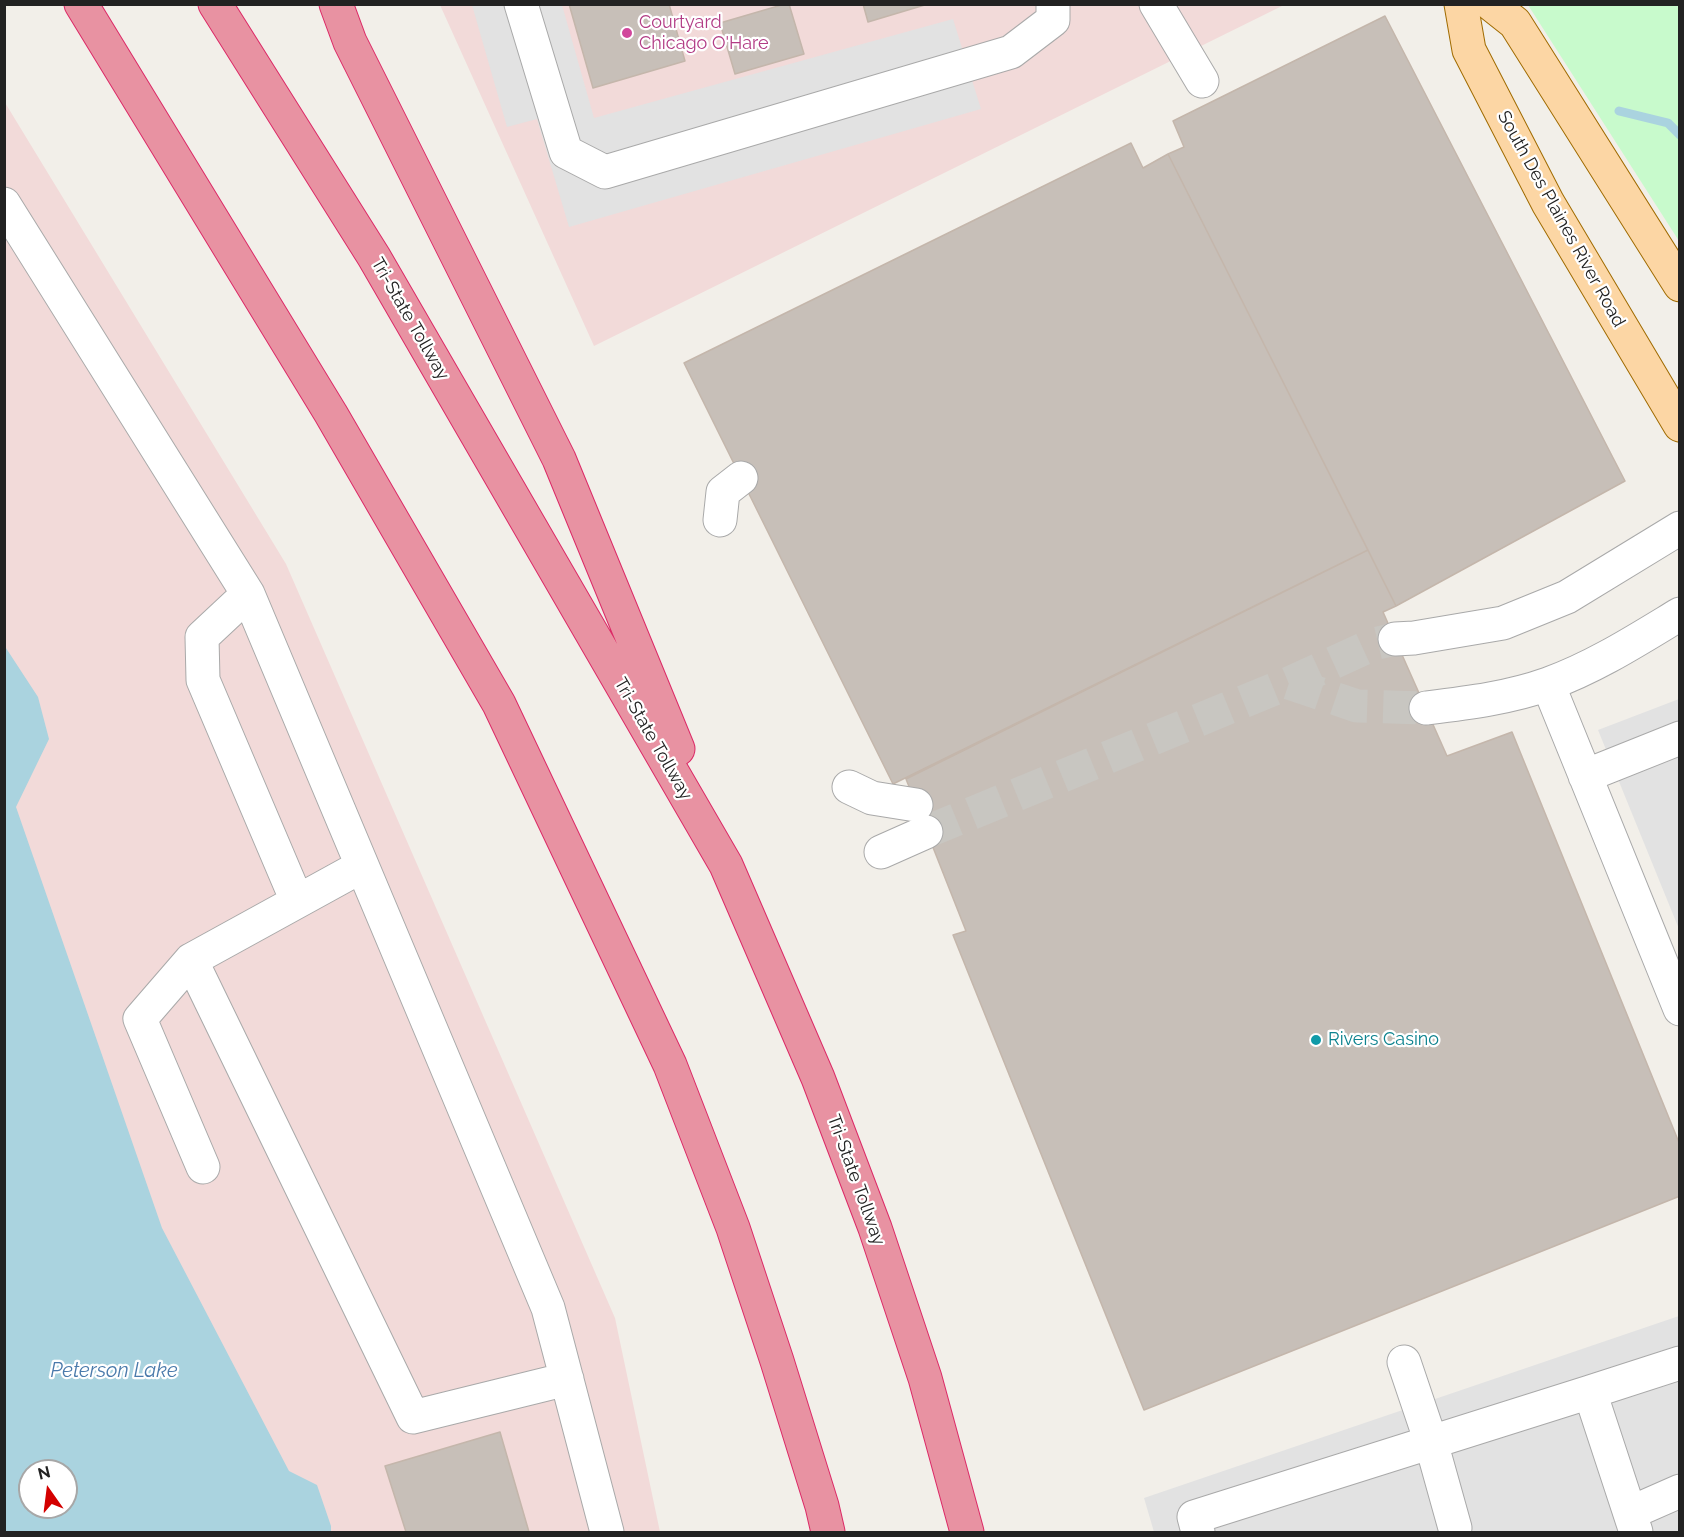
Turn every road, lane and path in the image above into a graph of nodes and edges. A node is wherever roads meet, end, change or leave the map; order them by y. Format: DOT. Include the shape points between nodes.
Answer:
graph roads {
  1 [pos="81,4"];
  2 [pos="215,4"];
  3 [pos="326,4"];
  4 [pos="336,4"];
  5 [pos="521,4"];
  6 [pos="1053,4"];
  7 [pos="1156,4"];
  8 [pos="1461,4"];
  9 [pos="1491,4"];
  10 [pos="350,42"];
  11 [pos="1202,81"];
  12 [pos="4,204"];
  13 [pos="1680,285"];
  14 [pos="1680,425"];
  15 [pos="741,478"];
  16 [pos="720,520"];
  17 [pos="1680,528"];
  18 [pos="248,594"];
  19 [pos="1680,614"];
  20 [pos="1395,639"];
  21 [pos="1548,684"];
  22 [pos="1426,708"];
  23 [pos="1680,738"];
  24 [pos="1586,776"];
  25 [pos="849,787"];
  26 [pos="881,852"];
  27 [pos="726,865"];
  28 [pos="362,866"];
  29 [pos="297,902"];
  30 [pos="191,960"];
  31 [pos="1680,1009"];
  32 [pos="203,1167"];
  33 [pos="1404,1362"];
  34 [pos="1680,1363"];
  35 [pos="567,1379"];
  36 [pos="1590,1392"];
  37 [pos="1431,1442"];
  38 [pos="1680,1491"];
  39 [pos="1633,1523"];
  40 [pos="1450,1531"];
  41 [pos="607,1533"];
  42 [pos="828,1533"];
  43 [pos="967,1533"];
  44 [pos="1198,1533"];
  1 -- 42 [label="highway" via="332,414 498,704 670,1065 733,1228"];
  2 -- 27 [label="highway, Tri-State Tollway" via="374,257"];
  3 -- 10 [label="highway"];
  4 -- 10 [label="highway"];
  5 -- 6 [label="lane" via="566,152 605,172 1011,52 1053,20"];
  7 -- 11 [label="lane"];
  8 -- 14 [label="main road, South Des Plaines River Road" via="1468,50 1548,203"];
  9 -- 13 [label="main road" via="1515,23"];
  10 -- 27 [label="highway" via="559,459"];
  12 -- 18 [label="lane"];
  15 -- 16 [label="lane" via="723,492"];
  17 -- 20 [label="lane" via="1567,597 1503,623"];
  18 -- 28 [label="lane"];
  18 -- 29 [label="lane" via="202,637 203,680"];
  19 -- 21 [label="lane" via="1605,659"];
  21 -- 22 [label="lane" via="1488,700"];
  21 -- 24 [label="lane"];
  23 -- 24 [label="lane"];
  24 -- 31 [label="lane"];
  25 -- 26 [label="lane" via="921,819"];
  27 -- 43 [label="highway, Tri-State Tollway" via="818,1078 874,1228 925,1378"];
  28 -- 29 [label="lane"];
  28 -- 35 [label="lane" via="548,1308"];
  29 -- 30 [label="lane"];
  30 -- 32 [label="lane" via="140,1019"];
  30 -- 35 [label="lane" via="413,1417"];
  33 -- 37 [label="lane"];
  34 -- 36 [label="lane"];
  35 -- 41 [label="lane"];
  36 -- 37 [label="lane"];
  36 -- 39 [label="lane"];
  37 -- 40 [label="lane"];
  37 -- 44 [label="lane" via="1194,1517"];
  38 -- 39 [label="lane"];
}
